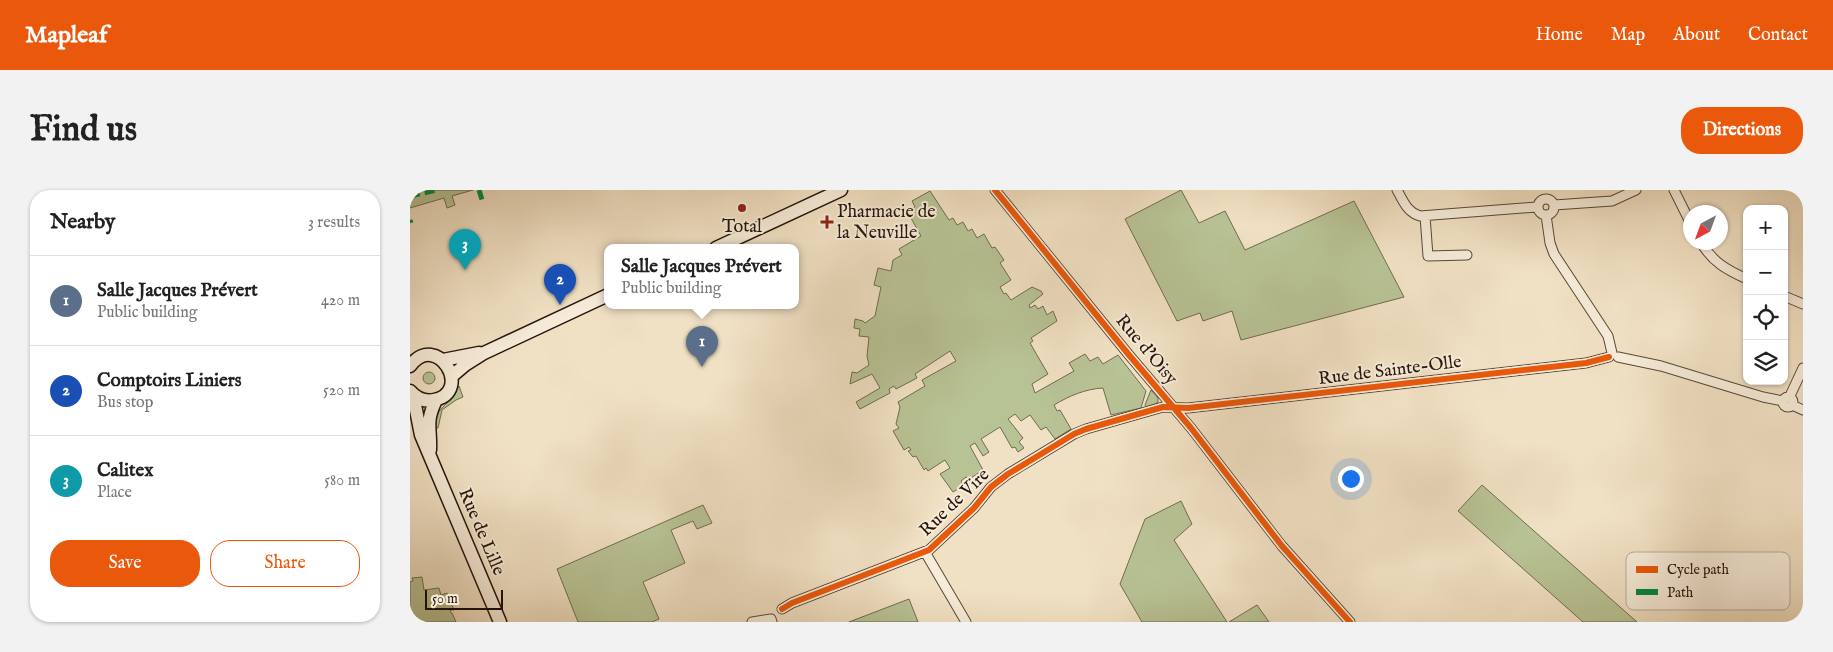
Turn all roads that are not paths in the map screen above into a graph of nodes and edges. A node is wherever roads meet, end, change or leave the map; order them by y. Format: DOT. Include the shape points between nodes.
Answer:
graph roads {
  1 [pos="841,190"];
  2 [pos="995,190"];
  3 [pos="1397,190"];
  4 [pos="1636,190"];
  5 [pos="1674,190"];
  6 [pos="1545,194"];
  7 [pos="1554,206"];
  8 [pos="1537,207"];
  9 [pos="1683,208"];
  10 [pos="1546,215"];
  11 [pos="1425,216"];
  12 [pos="725,244"];
  13 [pos="1707,250"];
  14 [pos="1467,255"];
  15 [pos="1743,277"];
  16 [pos="604,297"];
  17 [pos="1788,298"];
  18 [pos="1803,304"];
  19 [pos="484,353"];
  20 [pos="1613,356"];
  21 [pos="442,360"];
  22 [pos="412,361"];
  23 [pos="1803,368"];
  24 [pos="452,376"];
  25 [pos="412,393"];
  26 [pos="436,400"];
  27 [pos="1788,401"];
  28 [pos="1174,408"];
  29 [pos="1803,410"];
  30 [pos="430,455"];
  31 [pos="925,552"];
  32 [pos="782,609"];
  33 [pos="772,621"];
  34 [pos="500,622"];
  35 [pos="752,622"];
  36 [pos="966,622"];
  37 [pos="1350,622"];
  1 -- 12 [label="main road"];
  2 -- 28 [label="street, Rue d'Oisy"];
  3 -- 11 [label="street" via="1407,209"];
  4 -- 7 [label="street" via="1612,201"];
  5 -- 9 [label="street"];
  6 -- 7 [label="street"];
  6 -- 8 [label="street"];
  7 -- 10 [label="street"];
  8 -- 10 [label="street"];
  8 -- 11 [label="street"];
  10 -- 20 [label="street" via="1554,254 1608,336"];
  11 -- 14 [label="street" via="1428,256"];
  13 -- 15 [label="street" via="1716,262"];
  16 -- 19 [label="main road"];
  17 -- 18 [label="street"];
  19 -- 21 [label="main road"];
  19 -- 24 [label="main road"];
  20 -- 27 [label="street, Rue de Sainte-Olle"];
  20 -- 28 [label="street, Rue de Sainte-Olle" via="1586,363"];
  21 -- 22 [label="main road" via="429,356"];
  21 -- 24 [label="main road"];
  23 -- 27 [label="street"];
  24 -- 26 [label="main road" via="450,388"];
  25 -- 26 [label="main road" via="425,401"];
  25 -- 30 [label="main road, Rue de Lille" via="421,435"];
  26 -- 30 [label="main road, Rue de Lille" via="428,424"];
  27 -- 29 [label="street, Rue de Sainte-Olle"];
  28 -- 31 [label="street, Rue de Vire" via="1163,407 1069,436 996,483 937,544"];
  28 -- 37 [label="street, Rue d'Oisy" via="1282,546"];
  30 -- 34 [label="main road, Rue de Lille"];
  31 -- 32 [label="street, Rue de Vire"];
  31 -- 36 [label="street"];
  33 -- 35 [label="street"];
}
